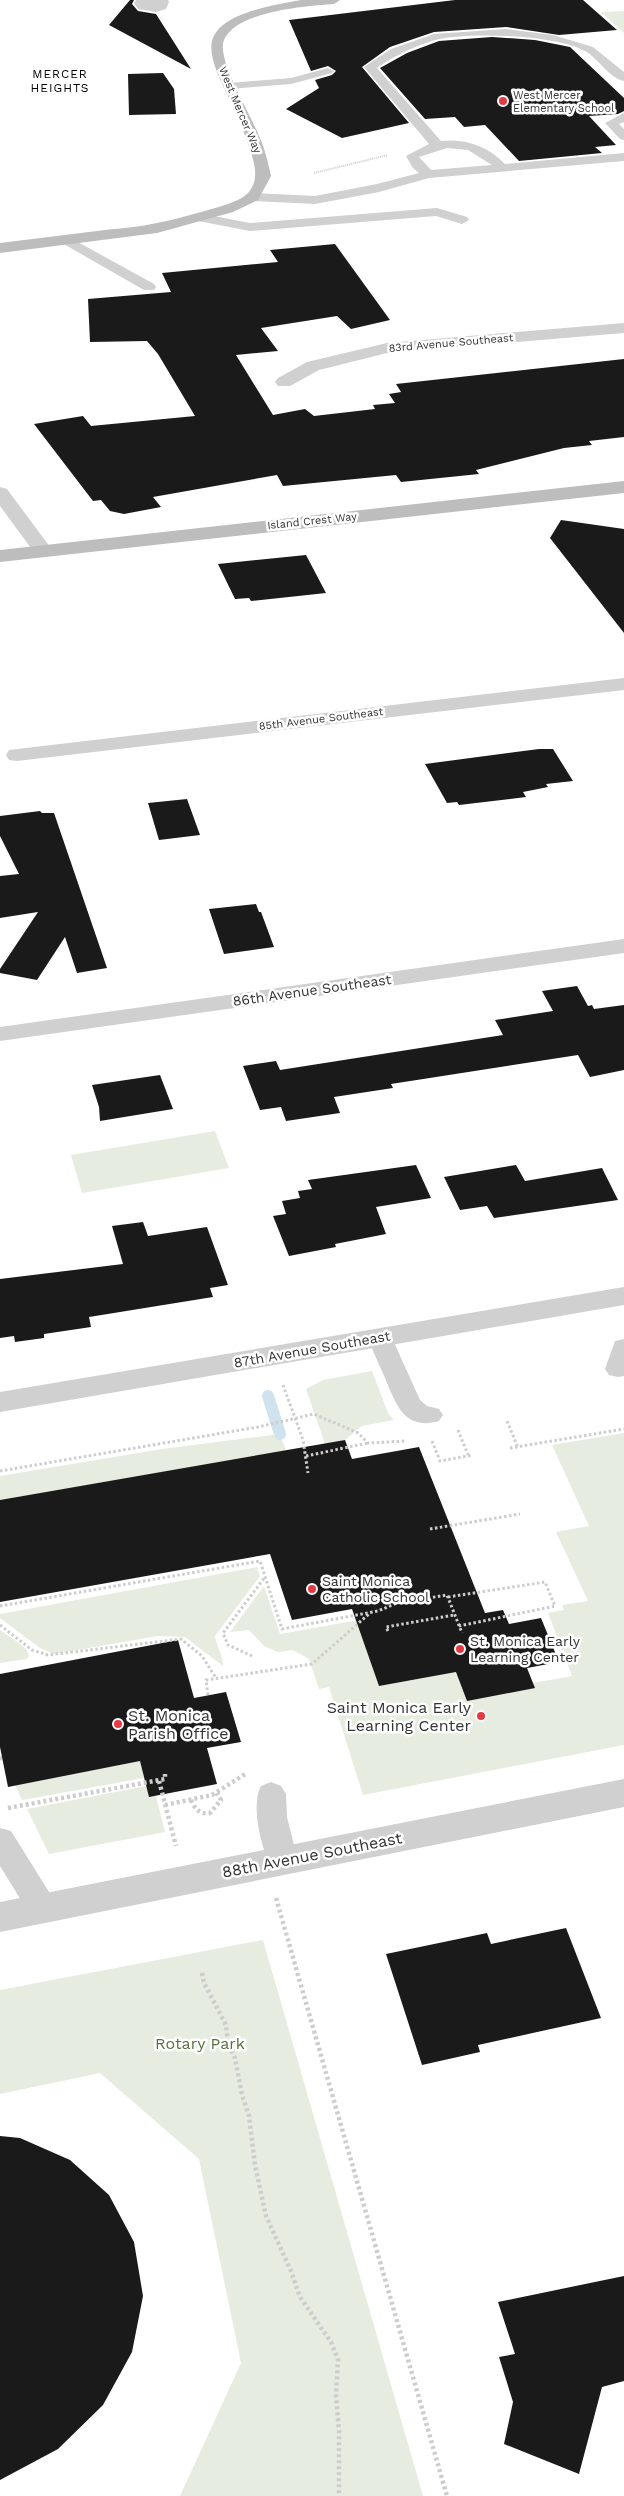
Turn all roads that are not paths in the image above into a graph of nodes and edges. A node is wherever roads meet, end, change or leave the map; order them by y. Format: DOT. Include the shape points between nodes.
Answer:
graph roads {
  1 [pos="149,0"];
  2 [pos="158,0"];
  3 [pos="334,0"];
  4 [pos="328,71"];
  5 [pos="624,78"];
  6 [pos="230,86"];
  7 [pos="624,117"];
  8 [pos="624,136"];
  9 [pos="434,141"];
  10 [pos="624,157"];
  11 [pos="502,168"];
  12 [pos="428,174"];
  13 [pos="253,197"];
  14 [pos="198,217"];
  15 [pos="462,220"];
  16 [pos="67,240"];
  17 [pos="0,248"];
  18 [pos="149,287"];
  19 [pos="624,328"];
  20 [pos="284,382"];
  21 [pos="624,487"];
  22 [pos="0,493"];
  23 [pos="43,551"];
  24 [pos="0,556"];
  25 [pos="624,684"];
  26 [pos="17,755"];
  27 [pos="624,946"];
  28 [pos="0,1034"];
  29 [pos="624,1296"];
  30 [pos="380,1338"];
  31 [pos="0,1402"];
  32 [pos="429,1426"];
  33 [pos="262,1783"];
  34 [pos="624,1793"];
  35 [pos="0,1840"];
  36 [pos="274,1862"];
  37 [pos="43,1909"];
  38 [pos="0,1917"];
  1 -- 2 [label="street" via="140,4 156,8 163,2"];
  3 -- 6 [label="street, West Mercer Way" via="274,9 230,23 219,33 216,45"];
  4 -- 6 [label="lane" via="291,81"];
  5 -- 9 [label="lane" via="589,49 554,38 506,32 438,36 395,51 370,67"];
  6 -- 13 [label="street, West Mercer Way" via="259,155 264,176"];
  7 -- 8 [label="lane" via="610,122"];
  9 -- 11 [label="lane" via="482,149 493,156"];
  9 -- 12 [label="lane" via="412,156"];
  10 -- 11 [label="lane"];
  11 -- 12 [label="lane"];
  12 -- 13 [label="lane" via="379,188 315,200"];
  13 -- 14 [label="street" via="228,209"];
  14 -- 15 [label="lane" via="250,227 429,212"];
  14 -- 16 [label="street" via="158,228"];
  16 -- 17 [label="street"];
  16 -- 18 [label="lane"];
  19 -- 20 [label="street, 83rd Avenue Southeast" via="387,348 313,366"];
  21 -- 23 [label="street, Island Crest Way"];
  22 -- 23 [label="street"];
  23 -- 24 [label="street, Island Crest Way"];
  25 -- 26 [label="street, 85th Avenue Southeast"];
  27 -- 28 [label="street, 86th Avenue Southeast"];
  29 -- 30 [label="street, 87th Avenue Southeast"];
  30 -- 31 [label="street, 87th Avenue Southeast"];
  30 -- 32 [label="lane" via="409,1405"];
  33 -- 36 [label="lane" via="272,1818"];
  34 -- 36 [label="street, 88th Avenue Southeast"];
  35 -- 37 [label="lane"];
  36 -- 37 [label="street, 88th Avenue Southeast"];
  37 -- 38 [label="street, 88th Avenue Southeast"];
}
